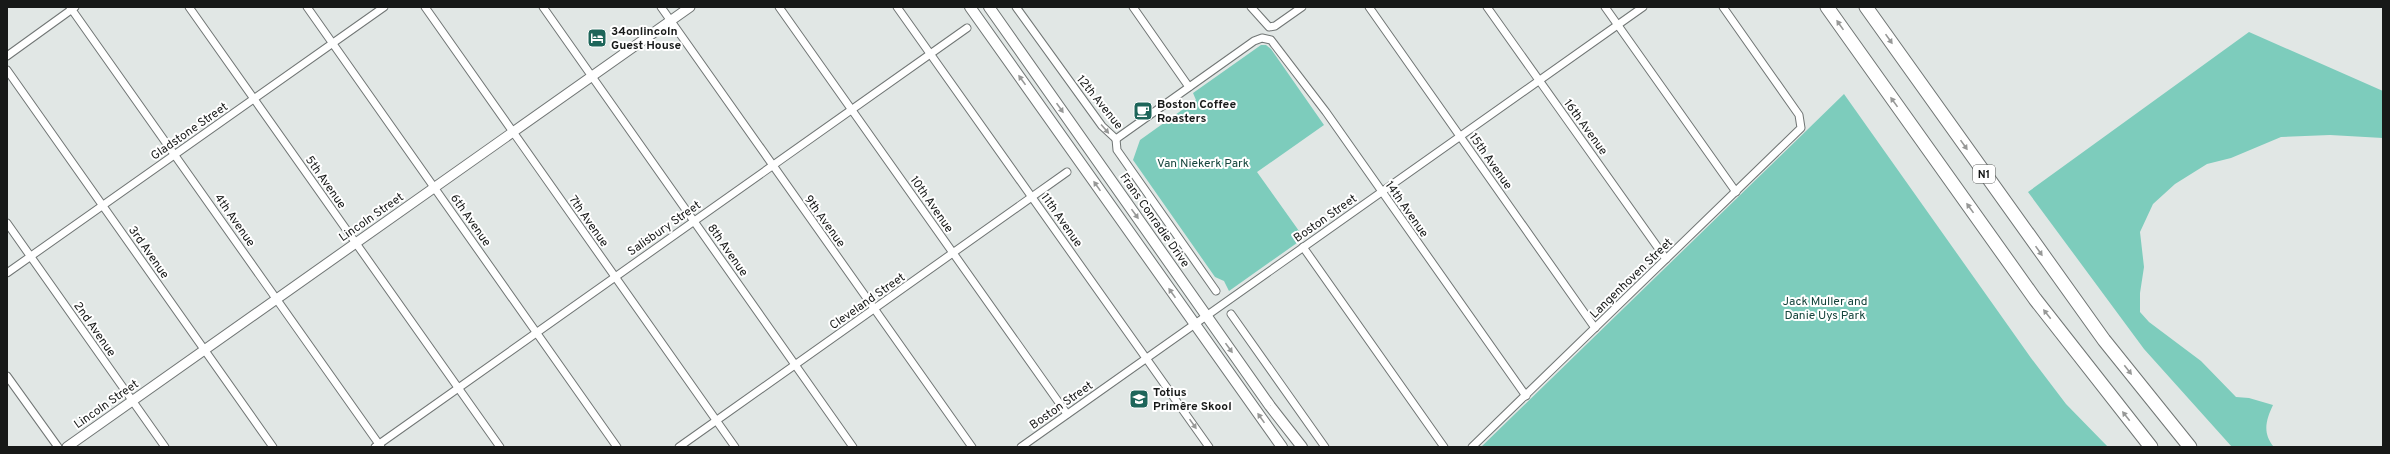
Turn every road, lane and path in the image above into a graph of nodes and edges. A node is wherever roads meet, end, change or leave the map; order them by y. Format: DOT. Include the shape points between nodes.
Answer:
graph roads {
  1 [pos="189,7"];
  2 [pos="306,7"];
  3 [pos="384,7"];
  4 [pos="424,7"];
  5 [pos="543,7"];
  6 [pos="662,7"];
  7 [pos="690,7"];
  8 [pos="779,7"];
  9 [pos="897,7"];
  10 [pos="970,7"];
  11 [pos="989,7"];
  12 [pos="1016,7"];
  13 [pos="1133,7"];
  14 [pos="1251,7"];
  15 [pos="1302,7"];
  16 [pos="1368,7"];
  17 [pos="1487,7"];
  18 [pos="1605,7"];
  19 [pos="1643,7"];
  20 [pos="1723,7"];
  21 [pos="1827,7"];
  22 [pos="1866,7"];
  23 [pos="72,8"];
  24 [pos="671,20"];
  25 [pos="1618,25"];
  26 [pos="966,28"];
  27 [pos="332,43"];
  28 [pos="930,53"];
  29 [pos="7,56"];
  30 [pos="7,70"];
  31 [pos="592,76"];
  32 [pos="1539,80"];
  33 [pos="1189,87"];
  34 [pos="254,99"];
  35 [pos="851,109"];
  36 [pos="513,132"];
  37 [pos="1460,136"];
  38 [pos="1116,139"];
  39 [pos="175,154"];
  40 [pos="772,165"];
  41 [pos="1067,172"];
  42 [pos="435,187"];
  43 [pos="1382,192"];
  44 [pos="1736,192"];
  45 [pos="1032,198"];
  46 [pos="103,205"];
  47 [pos="694,220"];
  48 [pos="7,223"];
  49 [pos="355,243"];
  50 [pos="1303,247"];
  51 [pos="953,253"];
  52 [pos="30,256"];
  53 [pos="1666,259"];
  54 [pos="7,273"];
  55 [pos="615,276"];
  56 [pos="1216,291"];
  57 [pos="276,298"];
  58 [pos="875,308"];
  59 [pos="1231,314"];
  60 [pos="1206,316"];
  61 [pos="1194,324"];
  62 [pos="1595,328"];
  63 [pos="536,332"];
  64 [pos="204,349"];
  65 [pos="1146,358"];
  66 [pos="796,365"];
  67 [pos="7,376"];
  68 [pos="458,387"];
  69 [pos="1526,396"];
  70 [pos="132,400"];
  71 [pos="1067,414"];
  72 [pos="717,420"];
  73 [pos="378,446"];
  74 [pos="58,447"];
  75 [pos="67,447"];
  76 [pos="165,447"];
  77 [pos="273,447"];
  78 [pos="500,447"];
  79 [pos="617,447"];
  80 [pos="679,447"];
  81 [pos="735,447"];
  82 [pos="854,447"];
  83 [pos="972,447"];
  84 [pos="1021,447"];
  85 [pos="1209,447"];
  86 [pos="1282,447"];
  87 [pos="1302,447"];
  88 [pos="1325,447"];
  89 [pos="1444,447"];
  90 [pos="1472,447"];
  91 [pos="2151,447"];
  92 [pos="2190,447"];
  1 -- 34 [label="street, 5th Avenue"];
  2 -- 27 [label="street, 6th Avenue"];
  3 -- 27 [label="street, Gladstone Street"];
  4 -- 36 [label="street, 7th Avenue"];
  5 -- 31 [label="street, 8th Avenue"];
  6 -- 24 [label="street, 9th Avenue"];
  7 -- 24 [label="street, Lincoln Street"];
  8 -- 35 [label="street, 10th Avenue"];
  9 -- 28 [label="street, 11th Avenue"];
  61 -- 10 [label="main road, one-way"];
  11 -- 60 [label="main road, Frans Conradie Drive, one-way"];
  12 -- 38 [label="street, 12th Avenue, one-way" via="1102,126"];
  13 -- 33 [label="street"];
  14 -- 15 [label="street" via="1269,27 1276,26"];
  16 -- 37 [label="street, 15th Avenue"];
  17 -- 32 [label="street, 16th Avenue"];
  18 -- 25 [label="street"];
  19 -- 25 [label="street, Boston Street"];
  20 -- 44 [label="street, Langenhoven Street" via="1799,115 1802,123 1799,131"];
  91 -- 21 [label="highway, N1, one-way" via="2035,299"];
  22 -- 92 [label="highway, N1, one-way" via="2062,283"];
  23 -- 29 [label="street"];
  23 -- 39 [label="street, 4th Avenue"];
  24 -- 31 [label="street, Lincoln Street"];
  24 -- 40 [label="street, 9th Avenue"];
  25 -- 32 [label="street, Boston Street"];
  25 -- 44 [label="street"];
  26 -- 28 [label="street, Salisbury Street"];
  27 -- 34 [label="street, Gladstone Street"];
  27 -- 42 [label="street, 6th Avenue"];
  28 -- 35 [label="street, Salisbury Street"];
  28 -- 45 [label="street, 11th Avenue"];
  30 -- 46 [label="street, 3rd Avenue"];
  31 -- 36 [label="street, Lincoln Street"];
  31 -- 47 [label="street, 8th Avenue"];
  32 -- 37 [label="street, Boston Street"];
  32 -- 53 [label="street, 16th Avenue"];
  33 -- 38 [label="street"];
  33 -- 43 [label="street, 14th Avenue" via="1254,41 1267,39 1278,46"];
  34 -- 39 [label="street, Gladstone Street"];
  34 -- 49 [label="street, 5th Avenue"];
  35 -- 40 [label="street, Salisbury Street"];
  35 -- 51 [label="street, 10th Avenue"];
  36 -- 42 [label="street, Lincoln Street"];
  36 -- 55 [label="street, 7th Avenue"];
  37 -- 43 [label="street, Boston Street"];
  37 -- 62 [label="street, 15th Avenue"];
  38 -- 56 [label="street, 12th Avenue" via="1117,150"];
  39 -- 46 [label="street, Gladstone Street"];
  39 -- 57 [label="street, 4th Avenue"];
  40 -- 47 [label="street, Salisbury Street"];
  40 -- 58 [label="street, 9th Avenue"];
  41 -- 45 [label="street, Cleveland Street"];
  42 -- 49 [label="street, Lincoln Street"];
  42 -- 63 [label="street, 6th Avenue"];
  43 -- 50 [label="street, Boston Street"];
  43 -- 69 [label="street, 14th Avenue"];
  44 -- 53 [label="street, Langenhoven Street"];
  45 -- 51 [label="street, Cleveland Street"];
  45 -- 65 [label="street, 11th Avenue"];
  46 -- 52 [label="street, Gladstone Street"];
  46 -- 64 [label="street, 3rd Avenue"];
  47 -- 55 [label="street, Salisbury Street"];
  47 -- 66 [label="street, 8th Avenue"];
  48 -- 52 [label="street, 2nd Avenue"];
  49 -- 57 [label="street, Lincoln Street"];
  49 -- 68 [label="street, 5th Avenue"];
  50 -- 60 [label="street, Boston Street"];
  50 -- 89 [label="street"];
  51 -- 58 [label="street, Cleveland Street"];
  51 -- 71 [label="street, 10th Avenue"];
  52 -- 54 [label="street, Gladstone Street"];
  52 -- 70 [label="street, 2nd Avenue"];
  53 -- 62 [label="street, Langenhoven Street"];
  55 -- 63 [label="street, Salisbury Street"];
  55 -- 72 [label="street, 7th Avenue"];
  57 -- 64 [label="street, Lincoln Street"];
  57 -- 73 [label="street, 4th Avenue"];
  58 -- 66 [label="street, Cleveland Street"];
  58 -- 83 [label="street, 9th Avenue"];
  59 -- 88 [label="street"];
  60 -- 61 [label="street, Boston Street"];
  60 -- 87 [label="main road, Frans Conradie Drive, one-way"];
  61 -- 65 [label="street, Boston Street"];
  86 -- 61 [label="main road, one-way"];
  62 -- 69 [label="street, Langenhoven Street"];
  63 -- 68 [label="street, Salisbury Street"];
  63 -- 79 [label="street, 6th Avenue"];
  64 -- 70 [label="street, Lincoln Street"];
  64 -- 77 [label="street, 3rd Avenue"];
  65 -- 71 [label="street, Boston Street"];
  65 -- 85 [label="street, 11th Avenue, one-way"];
  66 -- 72 [label="street, Cleveland Street"];
  66 -- 82 [label="street, 8th Avenue"];
  67 -- 74 [label="street"];
  68 -- 73 [label="street, Salisbury Street"];
  68 -- 78 [label="street, 5th Avenue"];
  69 -- 90 [label="street, Langenhoven Street"];
  70 -- 75 [label="street, Lincoln Street"];
  70 -- 76 [label="street, 2nd Avenue"];
  71 -- 84 [label="street, Boston Street"];
  72 -- 80 [label="street, Cleveland Street"];
  72 -- 81 [label="street, 7th Avenue"];
}
